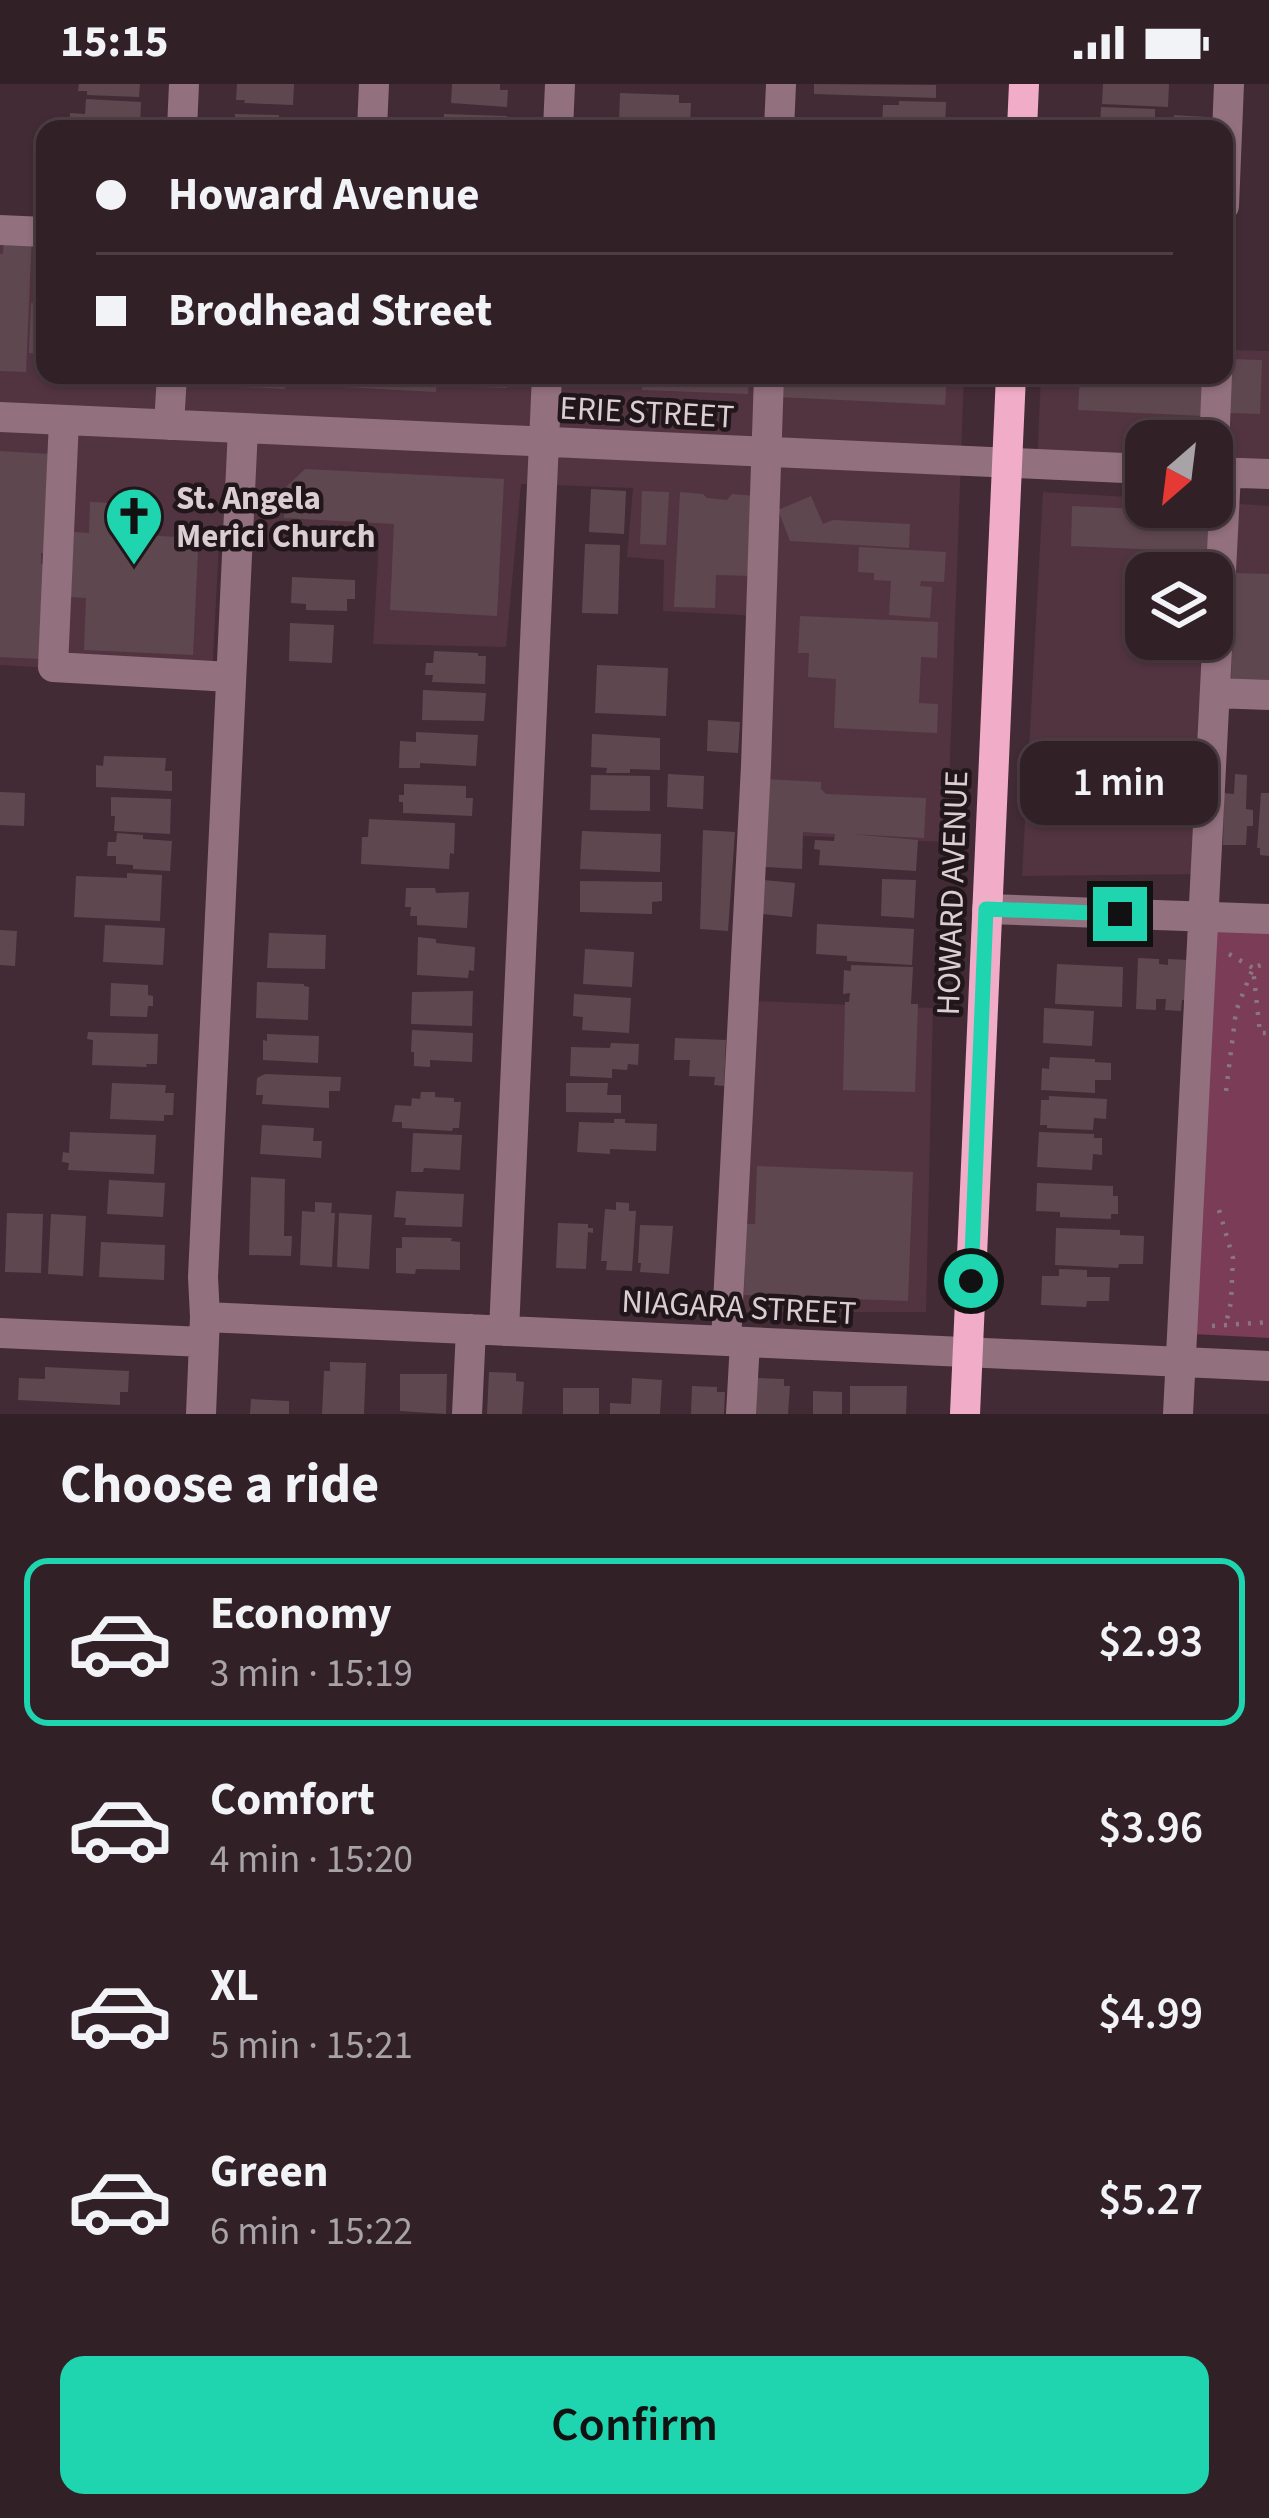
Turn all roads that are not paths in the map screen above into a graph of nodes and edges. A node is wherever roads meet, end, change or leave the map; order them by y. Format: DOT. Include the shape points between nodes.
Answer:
graph roads {
  1 [pos="184,84"];
  2 [pos="374,84"];
  3 [pos="560,84"];
  4 [pos="781,84"];
  5 [pos="1024,84"];
  6 [pos="1229,84"];
  7 [pos="182,120"];
  8 [pos="372,120"];
  9 [pos="558,120"];
  10 [pos="779,120"];
  11 [pos="1022,120"];
  12 [pos="1228,120"];
  13 [pos="0,230"];
  14 [pos="36,232"];
  15 [pos="172,384"];
  16 [pos="547,384"];
  17 [pos="769,384"];
  18 [pos="1010,384"];
  19 [pos="1217,384"];
  20 [pos="0,417"];
  21 [pos="64,420"];
  22 [pos="1217,420"];
  23 [pos="170,425"];
  24 [pos="243,428"];
  25 [pos="544,442"];
  26 [pos="766,452"];
  27 [pos="1006,464"];
  28 [pos="1125,468"];
  29 [pos="1233,473"];
  30 [pos="1269,474"];
  31 [pos="1216,528"];
  32 [pos="231,677"];
  33 [pos="1215,693"];
  34 [pos="1269,695"];
  35 [pos="986,909"];
  36 [pos="1203,916"];
  37 [pos="1269,919"];
  38 [pos="205,1329"];
  39 [pos="471,1330"];
  40 [pos="503,1331"];
  41 [pos="0,1333"];
  42 [pos="736,1342"];
  43 [pos="968,1352"];
  44 [pos="1181,1362"];
  45 [pos="1269,1366"];
  46 [pos="201,1414"];
  47 [pos="467,1414"];
  48 [pos="741,1414"];
  49 [pos="965,1414"];
  50 [pos="1178,1414"];
  1 -- 7 [label="street"];
  2 -- 8 [label="street"];
  3 -- 9 [label="street"];
  4 -- 10 [label="street"];
  5 -- 11 [label="main road"];
  6 -- 12 [label="street"];
  13 -- 14 [label="street"];
  15 -- 23 [label="street"];
  16 -- 25 [label="street"];
  17 -- 26 [label="street"];
  18 -- 27 [label="main road, HOWARD AVENUE"];
  19 -- 22 [label="street"];
  20 -- 21 [label="street, ERIE STREET"];
  21 -- 23 [label="street, ERIE STREET"];
  21 -- 32 [label="street" via="52,667"];
  23 -- 24 [label="street, ERIE STREET"];
  24 -- 25 [label="street, ERIE STREET"];
  24 -- 32 [label="street"];
  25 -- 26 [label="street, ERIE STREET"];
  25 -- 40 [label="street"];
  26 -- 27 [label="street, ERIE STREET"];
  26 -- 42 [label="street"];
  27 -- 28 [label="street, ERIE STREET"];
  27 -- 35 [label="main road, HOWARD AVENUE"];
  29 -- 30 [label="street"];
  31 -- 33 [label="street"];
  32 -- 38 [label="street"];
  33 -- 34 [label="street"];
  33 -- 36 [label="street"];
  35 -- 36 [label="street"];
  35 -- 43 [label="main road, HOWARD AVENUE"];
  36 -- 37 [label="street"];
  36 -- 44 [label="street"];
  38 -- 39 [label="street, NIAGARA STREET"];
  38 -- 41 [label="street, NIAGARA STREET"];
  38 -- 46 [label="street"];
  39 -- 40 [label="street, NIAGARA STREET"];
  39 -- 47 [label="street"];
  40 -- 42 [label="street, NIAGARA STREET"];
  42 -- 43 [label="street, NIAGARA STREET"];
  42 -- 48 [label="street"];
  43 -- 44 [label="street, NIAGARA STREET"];
  43 -- 49 [label="main road, HOWARD AVENUE"];
  44 -- 45 [label="street, NIAGARA STREET"];
  44 -- 50 [label="street"];
}
